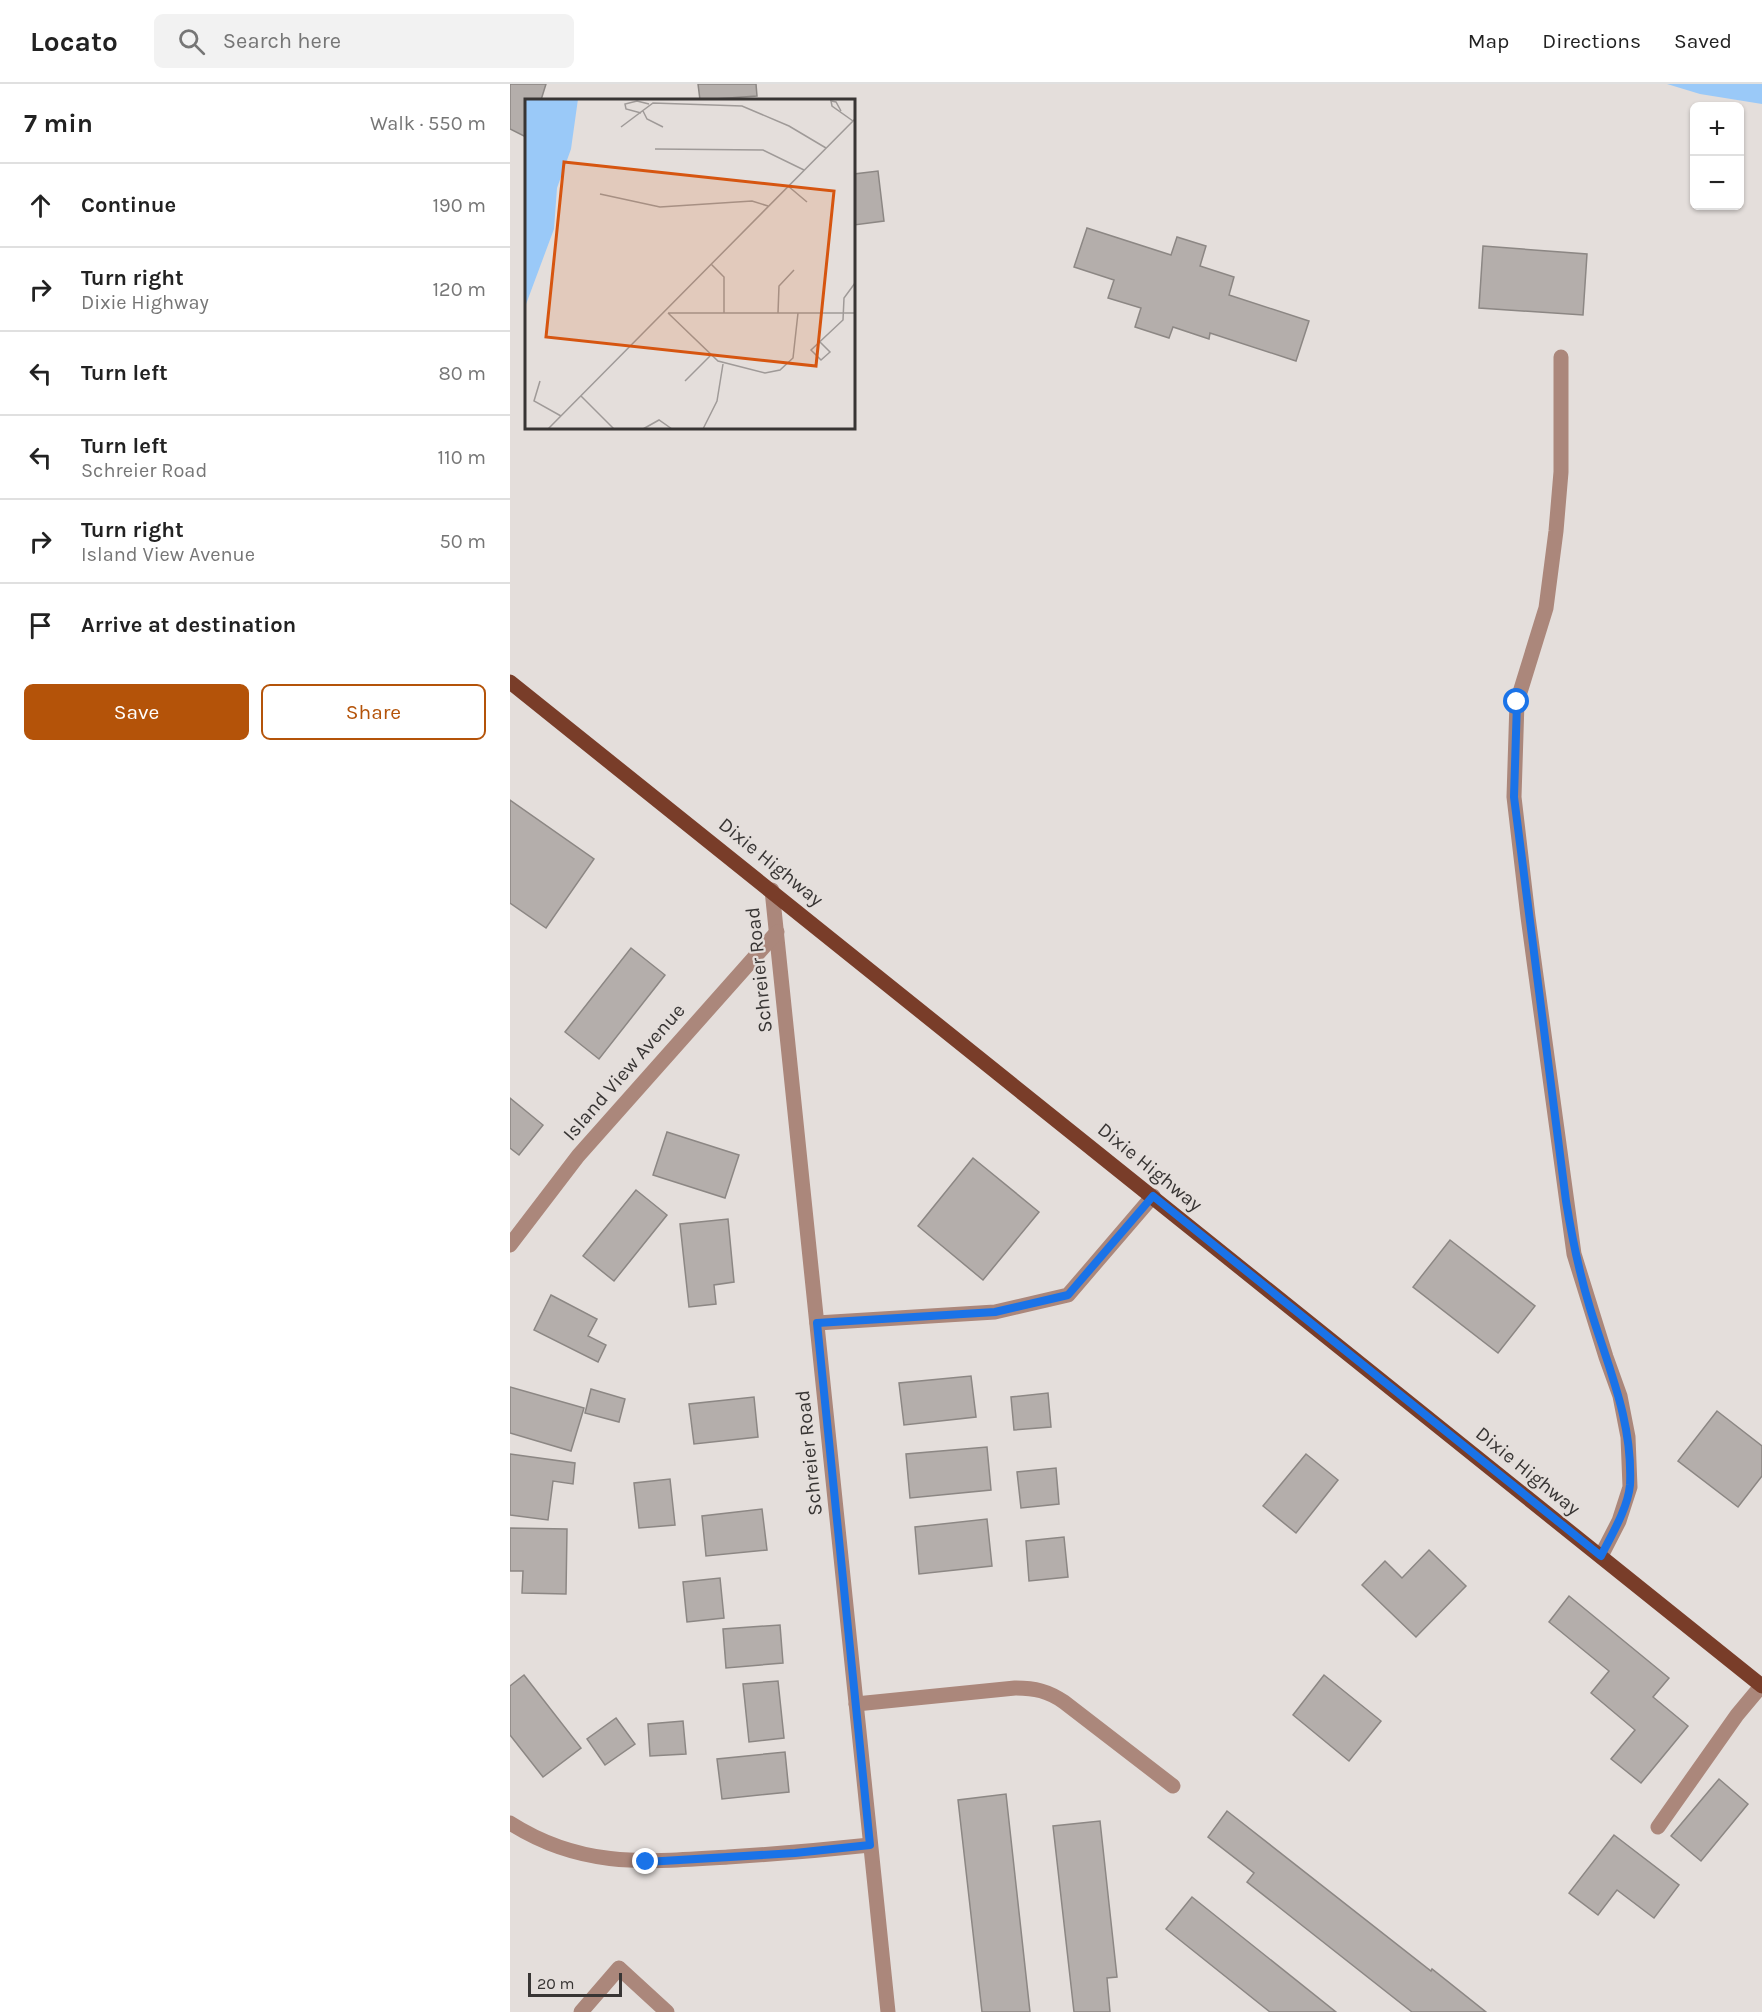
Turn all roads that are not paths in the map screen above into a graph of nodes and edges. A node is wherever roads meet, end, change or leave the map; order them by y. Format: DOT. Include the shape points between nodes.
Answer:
graph roads {
  1 [pos="1561,357"];
  2 [pos="510,682"];
  3 [pos="772,890"];
  4 [pos="777,932"];
  5 [pos="1153,1196"];
  6 [pos="510,1245"];
  7 [pos="817,1323"];
  8 [pos="1601,1556"];
  9 [pos="1762,1686"];
  10 [pos="856,1704"];
  11 [pos="1173,1786"];
  12 [pos="510,1823"];
  13 [pos="1658,1827"];
  14 [pos="870,1845"];
  15 [pos="581,2012"];
  16 [pos="667,2012"];
  17 [pos="888,2012"];
  1 -- 8 [label="street" via="1561,472 1556,531 1546,608 1517,702 1514,797 1574,1254 1620,1396 1628,1437 1630,1487 1619,1521"];
  2 -- 3 [label="main road, Dixie Highway"];
  3 -- 4 [label="street, Schreier Road"];
  3 -- 5 [label="main road, Dixie Highway"];
  4 -- 6 [label="street, Island View Avenue" via="578,1156"];
  4 -- 7 [label="street, Schreier Road"];
  5 -- 7 [label="street" via="1068,1295 995,1312"];
  5 -- 8 [label="main road, Dixie Highway"];
  7 -- 10 [label="street, Schreier Road"];
  8 -- 9 [label="main road, Dixie Highway"];
  9 -- 13 [label="street" via="1730,1724"];
  10 -- 11 [label="street" via="1032,1688 1064,1702"];
  10 -- 14 [label="street, Schreier Road"];
  12 -- 14 [label="street" via="550,1845 597,1858 646,1862"];
  14 -- 17 [label="street, Schreier Road"];
  15 -- 16 [label="street" via="619,1968"];
}
